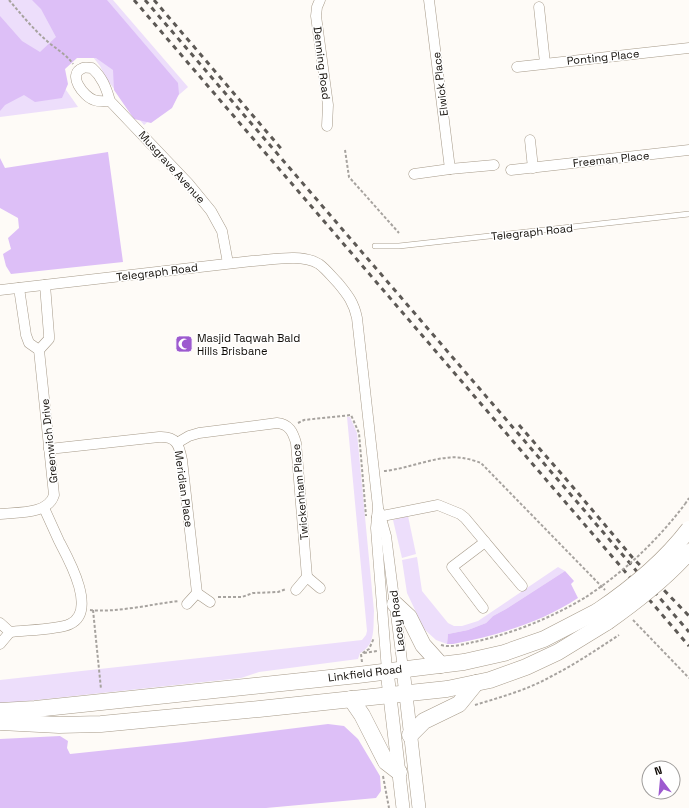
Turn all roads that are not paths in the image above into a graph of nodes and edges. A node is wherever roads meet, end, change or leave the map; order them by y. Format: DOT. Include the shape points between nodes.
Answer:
graph roads {
  1 [pos="320,0"];
  2 [pos="430,0"];
  3 [pos="539,7"];
  4 [pos="689,48"];
  5 [pos="545,63"];
  6 [pos="517,66"];
  7 [pos="110,101"];
  8 [pos="327,126"];
  9 [pos="530,140"];
  10 [pos="689,150"];
  11 [pos="494,164"];
  12 [pos="533,168"];
  13 [pos="450,169"];
  14 [pos="511,170"];
  15 [pos="414,174"];
  16 [pos="689,214"];
  17 [pos="374,246"];
  18 [pos="315,262"];
  19 [pos="228,263"];
  20 [pos="45,285"];
  21 [pos="20,288"];
  22 [pos="0,290"];
  23 [pos="39,350"];
  24 [pos="177,444"];
  25 [pos="49,448"];
  26 [pos="44,508"];
  27 [pos="0,514"];
  28 [pos="378,514"];
  29 [pos="689,529"];
  30 [pos="485,542"];
  31 [pos="689,552"];
  32 [pos="307,577"];
  33 [pos="522,586"];
  34 [pos="320,588"];
  35 [pos="296,590"];
  36 [pos="196,593"];
  37 [pos="210,602"];
  38 [pos="187,604"];
  39 [pos="395,604"];
  40 [pos="483,608"];
  41 [pos="603,616"];
  42 [pos="0,623"];
  43 [pos="10,632"];
  44 [pos="0,644"];
  45 [pos="441,665"];
  46 [pos="395,670"];
  47 [pos="476,683"];
  48 [pos="405,693"];
  49 [pos="389,695"];
  50 [pos="351,699"];
  51 [pos="0,712"];
  52 [pos="0,722"];
  53 [pos="410,736"];
  54 [pos="399,772"];
  55 [pos="403,808"];
  56 [pos="419,808"];
  1 -- 8 [label="street, Denning Road" via="316,16 328,105"];
  2 -- 13 [label="street, Elwick Place"];
  3 -- 5 [label="street"];
  4 -- 5 [label="street, Ponting Place"];
  5 -- 6 [label="street, Ponting Place"];
  7 -- 7 [label="street, Musgrave Avenue" via="94,100 82,93 76,81 78,71 92,68 100,76"];
  7 -- 19 [label="street, Musgrave Avenue" via="211,211 222,231"];
  9 -- 12 [label="street"];
  10 -- 12 [label="street, Freeman Place"];
  11 -- 13 [label="street"];
  12 -- 14 [label="street, Freeman Place"];
  13 -- 15 [label="street"];
  16 -- 17 [label="lane, Telegraph Road" via="399,246"];
  18 -- 19 [label="street, Telegraph Road" via="293,258"];
  18 -- 28 [label="street, Lacey Road" via="331,275 354,306"];
  19 -- 20 [label="street, Telegraph Road"];
  20 -- 21 [label="street, Telegraph Road"];
  20 -- 23 [label="street" via="49,339"];
  21 -- 22 [label="street, Telegraph Road"];
  21 -- 23 [label="street" via="26,335 29,343"];
  23 -- 25 [label="street, Greenwich Drive"];
  24 -- 25 [label="street, Meridian Place" via="170,437 159,437"];
  24 -- 32 [label="street, Twickenham Place" via="199,433 277,423 291,429 296,443"];
  24 -- 36 [label="street, Meridian Place" via="182,460"];
  25 -- 26 [label="street, Greenwich Drive" via="54,495"];
  26 -- 27 [label="street"];
  26 -- 43 [label="street" via="74,570 81,612 76,620 66,625"];
  28 -- 30 [label="street" via="438,504 465,518"];
  28 -- 39 [label="street, Lacey Road" via="386,536"];
  28 -- 46 [label="street, Lacey Road" via="376,528"];
  29 -- 41 [label="main road, Linkfield Road, bridge" via="673,549"];
  30 -- 33 [label="street"];
  30 -- 40 [label="street" via="452,567"];
  31 -- 41 [label="main road, Linkfield Road, bridge" via="646,593"];
  32 -- 34 [label="street"];
  32 -- 35 [label="street"];
  36 -- 37 [label="street"];
  36 -- 38 [label="street"];
  39 -- 45 [label="main road" via="409,617 423,645"];
  39 -- 46 [label="street, Lacey Road"];
  41 -- 45 [label="main road, Linkfield Road" via="525,646 487,657"];
  41 -- 47 [label="main road, Linkfield Road" via="558,652 509,674"];
  42 -- 43 [label="street"];
  43 -- 44 [label="street"];
  45 -- 46 [label="main road, Linkfield Road"];
  46 -- 48 [label="street, Lacey Road"];
  46 -- 49 [label="street, Lacey Road"];
  46 -- 51 [label="main road, Linkfield Road"];
  47 -- 48 [label="main road, Linkfield Road"];
  47 -- 53 [label="main road" via="459,704 424,721"];
  48 -- 49 [label="main road, Linkfield Road"];
  48 -- 53 [label="street, Lacey Road"];
  49 -- 50 [label="main road, Linkfield Road"];
  49 -- 54 [label="street, Lacey Road"];
  50 -- 52 [label="main road, Linkfield Road" via="101,724"];
  50 -- 54 [label="main road" via="386,762"];
  53 -- 56 [label="street, Lacey Road"];
  54 -- 55 [label="street, Lacey Road"];
}
